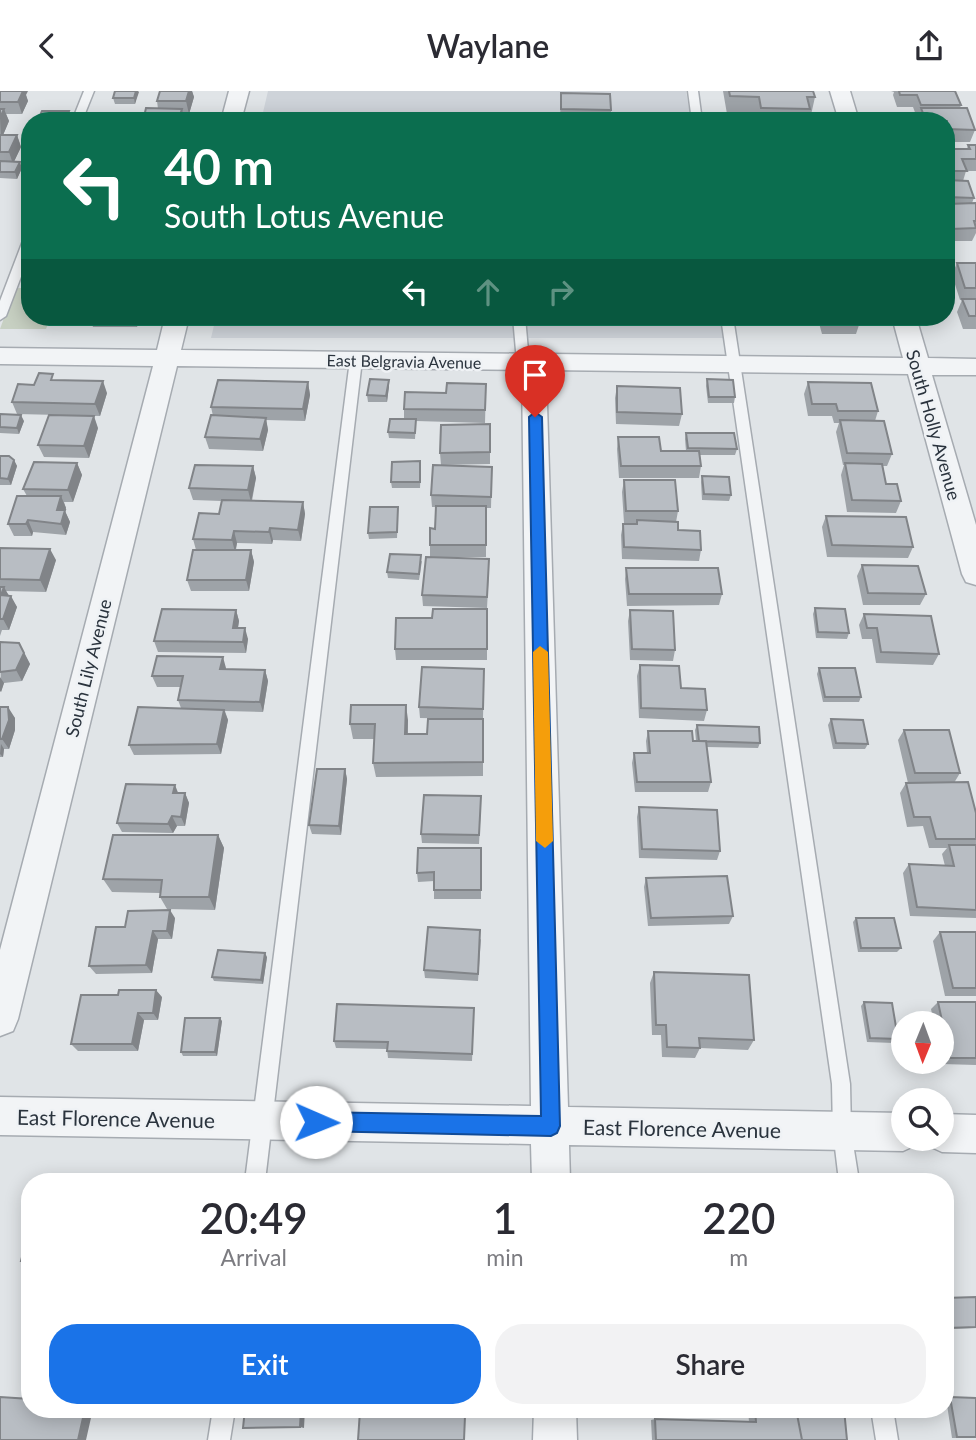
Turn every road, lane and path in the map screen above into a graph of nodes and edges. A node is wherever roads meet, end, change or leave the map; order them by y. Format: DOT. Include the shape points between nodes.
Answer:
graph roads {
  1 [pos="89,91"];
  2 [pos="239,91"];
  3 [pos="693,91"];
  4 [pos="841,91"];
  5 [pos="81,112"];
  6 [pos="233,112"];
  7 [pos="696,112"];
  8 [pos="847,112"];
  9 [pos="21,261"];
  10 [pos="0,316"];
  11 [pos="175,326"];
  12 [pos="521,326"];
  13 [pos="728,326"];
  14 [pos="906,326"];
  15 [pos="0,356"];
  16 [pos="166,358"];
  17 [pos="356,360"];
  18 [pos="528,362"];
  19 [pos="734,364"];
  20 [pos="917,366"];
  21 [pos="976,367"];
  22 [pos="976,574"];
  23 [pos="0,1019"];
  24 [pos="0,1116"];
  25 [pos="263,1121"];
  26 [pos="551,1126"];
  27 [pos="842,1131"];
  28 [pos="891,1132"];
  29 [pos="954,1133"];
  30 [pos="976,1133"];
  31 [pos="256,1173"];
  32 [pos="551,1173"];
  33 [pos="848,1173"];
  34 [pos="223,1418"];
  35 [pos="555,1418"];
  36 [pos="883,1418"];
  37 [pos="219,1440"];
  38 [pos="555,1440"];
  39 [pos="887,1440"];
  1 -- 5 [label="lane"];
  2 -- 6 [label="street"];
  3 -- 7 [label="lane"];
  4 -- 8 [label="street"];
  9 -- 10 [label="lane"];
  11 -- 16 [label="street, South Lily Avenue"];
  12 -- 18 [label="lane"];
  13 -- 19 [label="lane"];
  14 -- 20 [label="street, South Holly Avenue"];
  15 -- 16 [label="street, East Belgravia Avenue"];
  16 -- 17 [label="street, East Belgravia Avenue"];
  16 -- 23 [label="street, South Lily Avenue"];
  17 -- 18 [label="street, East Belgravia Avenue"];
  17 -- 25 [label="lane"];
  18 -- 19 [label="street, East Belgravia Avenue"];
  18 -- 26 [label="street"];
  19 -- 20 [label="street, East Belgravia Avenue"];
  19 -- 27 [label="lane" via="841,1084"];
  20 -- 21 [label="street, East Belgravia Avenue"];
  20 -- 22 [label="street, South Holly Avenue"];
  24 -- 25 [label="street, East Florence Avenue"];
  25 -- 26 [label="street, East Florence Avenue"];
  25 -- 31 [label="lane"];
  26 -- 27 [label="street, East Florence Avenue"];
  26 -- 32 [label="street"];
  27 -- 28 [label="street, East Florence Avenue"];
  27 -- 33 [label="lane"];
  29 -- 30 [label="street"];
  34 -- 37 [label="lane"];
  35 -- 38 [label="street"];
  36 -- 39 [label="lane"];
}
